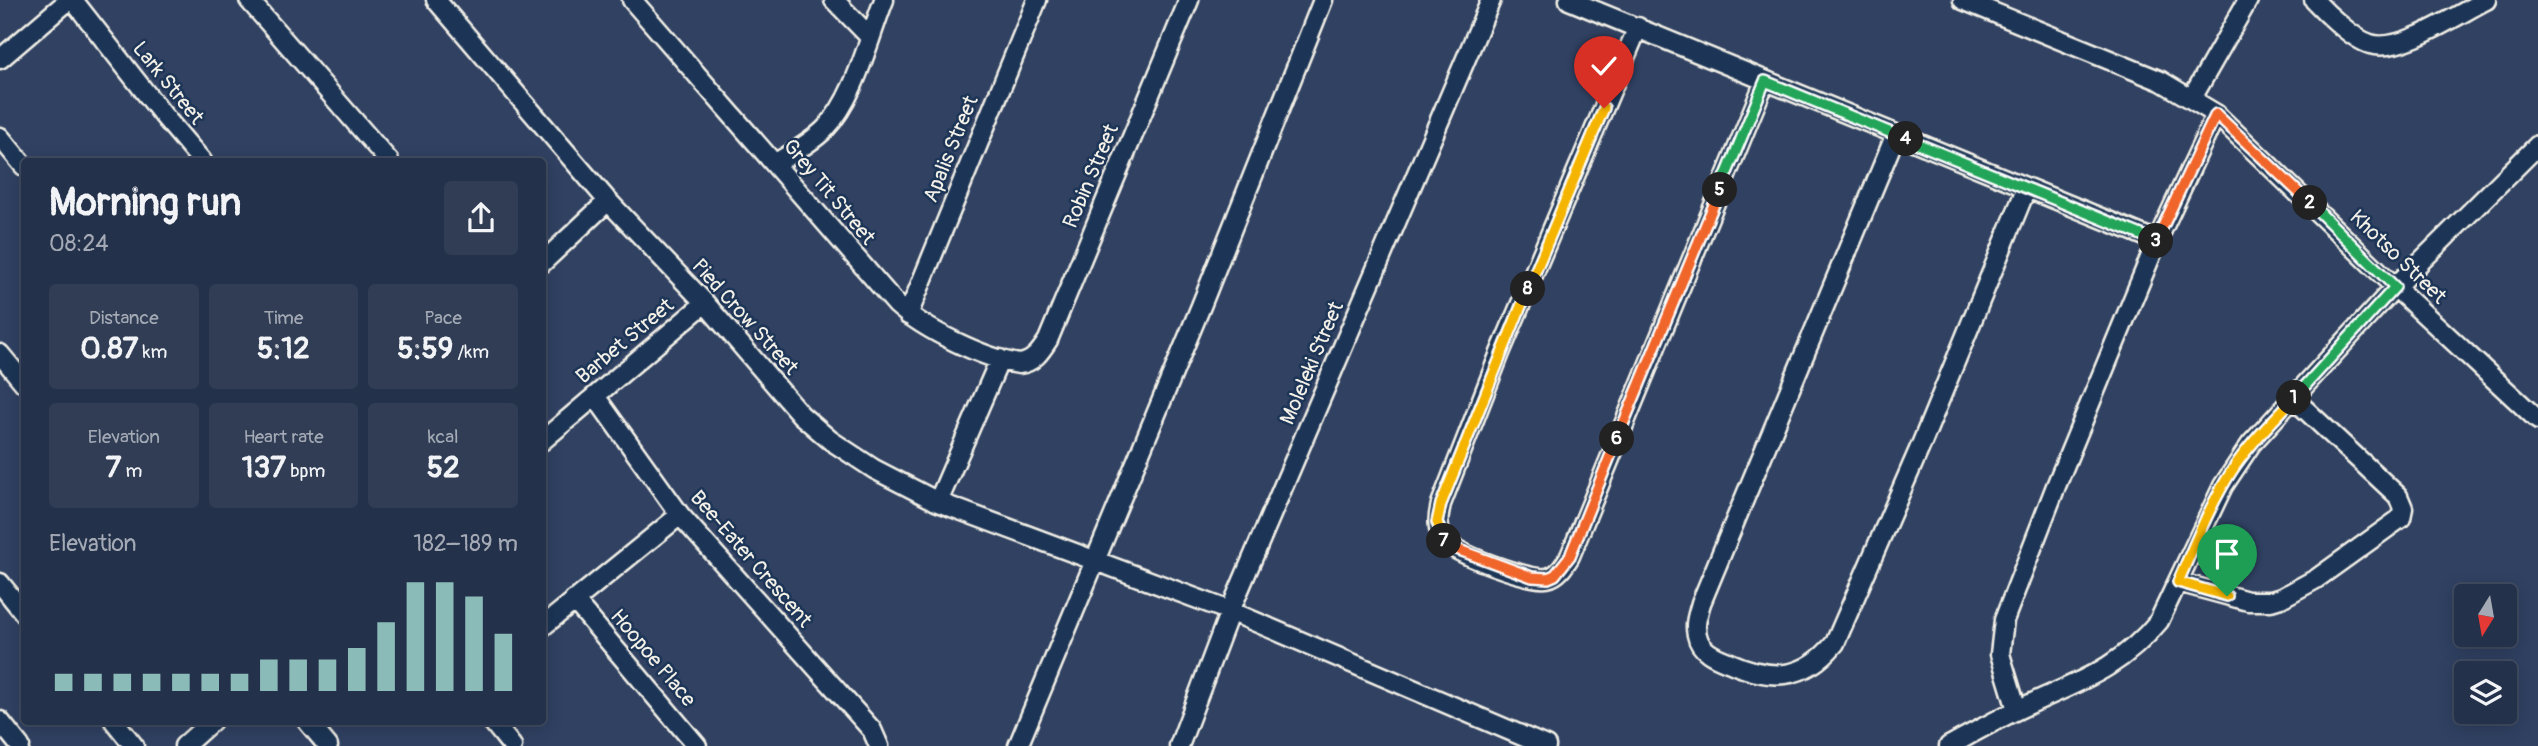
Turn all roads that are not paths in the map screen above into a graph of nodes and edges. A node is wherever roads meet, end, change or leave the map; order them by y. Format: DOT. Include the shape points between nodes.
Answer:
graph roads {
  1 [pos="71,0"];
  2 [pos="249,0"];
  3 [pos="436,0"];
  4 [pos="632,0"];
  5 [pos="834,0"];
  6 [pos="884,0"];
  7 [pos="1037,0"];
  8 [pos="1189,0"];
  9 [pos="1323,0"];
  10 [pos="1491,0"];
  11 [pos="1569,0"];
  12 [pos="1963,0"];
  13 [pos="2248,0"];
  14 [pos="2314,0"];
  15 [pos="2486,0"];
  16 [pos="1637,27"];
  17 [pos="870,36"];
  18 [pos="0,59"];
  19 [pos="1765,81"];
  20 [pos="2192,98"];
  21 [pos="2216,114"];
  22 [pos="1896,134"];
  23 [pos="0,137"];
  24 [pos="2538,145"];
  25 [pos="199,158"];
  26 [pos="386,158"];
  27 [pos="21,162"];
  28 [pos="776,163"];
  29 [pos="2026,189"];
  30 [pos="608,201"];
  31 [pos="2157,242"];
  32 [pos="546,259"];
  33 [pos="2395,287"];
  34 [pos="705,303"];
  35 [pos="908,315"];
  36 [pos="0,354"];
  37 [pos="1000,359"];
  38 [pos="1027,364"];
  39 [pos="21,379"];
  40 [pos="595,396"];
  41 [pos="2294,399"];
  42 [pos="2538,420"];
  43 [pos="546,438"];
  44 [pos="938,502"];
  45 [pos="680,515"];
  46 [pos="1096,559"];
  47 [pos="2178,582"];
  48 [pos="0,583"];
  49 [pos="575,600"];
  50 [pos="21,609"];
  51 [pos="1230,611"];
  52 [pos="546,625"];
  53 [pos="2017,710"];
  54 [pos="0,721"];
  55 [pos="117,725"];
  56 [pos="208,725"];
  57 [pos="310,725"];
  58 [pos="495,725"];
  59 [pos="20,746"];
  60 [pos="134,746"];
  61 [pos="184,746"];
  62 [pos="328,746"];
  63 [pos="512,746"];
  64 [pos="697,746"];
  65 [pos="879,746"];
  66 [pos="1018,746"];
  67 [pos="1179,746"];
  68 [pos="1546,746"];
  69 [pos="1949,746"];
  1 -- 18 [label="street"];
  1 -- 25 [label="street, Lark Street"];
  2 -- 26 [label="street"];
  3 -- 30 [label="street, Pied Crow Street"];
  4 -- 28 [label="street, Grey Tit Street"];
  5 -- 17 [label="street"];
  6 -- 17 [label="street"];
  7 -- 35 [label="street, Apalis Street"];
  8 -- 38 [label="street, Robin Street" via="1048,340"];
  9 -- 46 [label="street"];
  10 -- 51 [label="street, Moleleki Street"];
  11 -- 16 [label="street"];
  12 -- 20 [label="street, Khotso Street"];
  13 -- 20 [label="street"];
  14 -- 15 [label="street" via="2362,41 2378,46 2410,39"];
  16 -- 19 [label="street"];
  16 -- 19 [label="street" via="1441,504 1440,532 1451,547 1467,554 1532,577 1548,578 1563,568"];
  17 -- 28 [label="street" via="850,88 830,122"];
  19 -- 22 [label="street"];
  20 -- 21 [label="street, Khotso Street"];
  21 -- 31 [label="street"];
  21 -- 33 [label="street, Khotso Street"];
  22 -- 29 [label="street"];
  22 -- 29 [label="street" via="1701,603 1697,637 1704,649 1746,670 1774,675 1800,671 1824,657 1835,643"];
  23 -- 27 [label="street"];
  24 -- 33 [label="street"];
  28 -- 35 [label="street, Grey Tit Street"];
  29 -- 31 [label="street"];
  30 -- 32 [label="street"];
  30 -- 34 [label="street, Pied Crow Street"];
  31 -- 53 [label="street" via="2004,620 2000,654"];
  33 -- 41 [label="street"];
  33 -- 42 [label="street, Khotso Street"];
  34 -- 40 [label="street, Barbet Street"];
  34 -- 44 [label="street, Pied Crow Street" via="815,428 874,469"];
  35 -- 37 [label="street, Grey Tit Street"];
  36 -- 39 [label="street"];
  37 -- 38 [label="street, Grey Tit Street"];
  37 -- 44 [label="street"];
  40 -- 43 [label="street, Barbet Street"];
  40 -- 45 [label="street, Bee-Eater Crescent"];
  41 -- 47 [label="street" via="2233,469"];
  41 -- 47 [label="street" via="2398,496 2401,518 2316,579 2271,601 2248,601"];
  44 -- 46 [label="street, Pied Crow Street"];
  45 -- 49 [label="street"];
  45 -- 65 [label="street, Bee-Eater Crescent" via="872,730"];
  46 -- 51 [label="street, Pied Crow Street"];
  46 -- 66 [label="street"];
  47 -- 53 [label="street" via="2159,621 2115,664"];
  48 -- 50 [label="street"];
  49 -- 52 [label="street"];
  49 -- 64 [label="street, Hoopoe Place"];
  51 -- 67 [label="street, Moleleki Street"];
  51 -- 68 [label="street, Pied Crow Street"];
  53 -- 69 [label="street"];
  54 -- 59 [label="street"];
  55 -- 60 [label="street"];
  56 -- 61 [label="street"];
  57 -- 62 [label="street"];
  58 -- 63 [label="street"];
}
